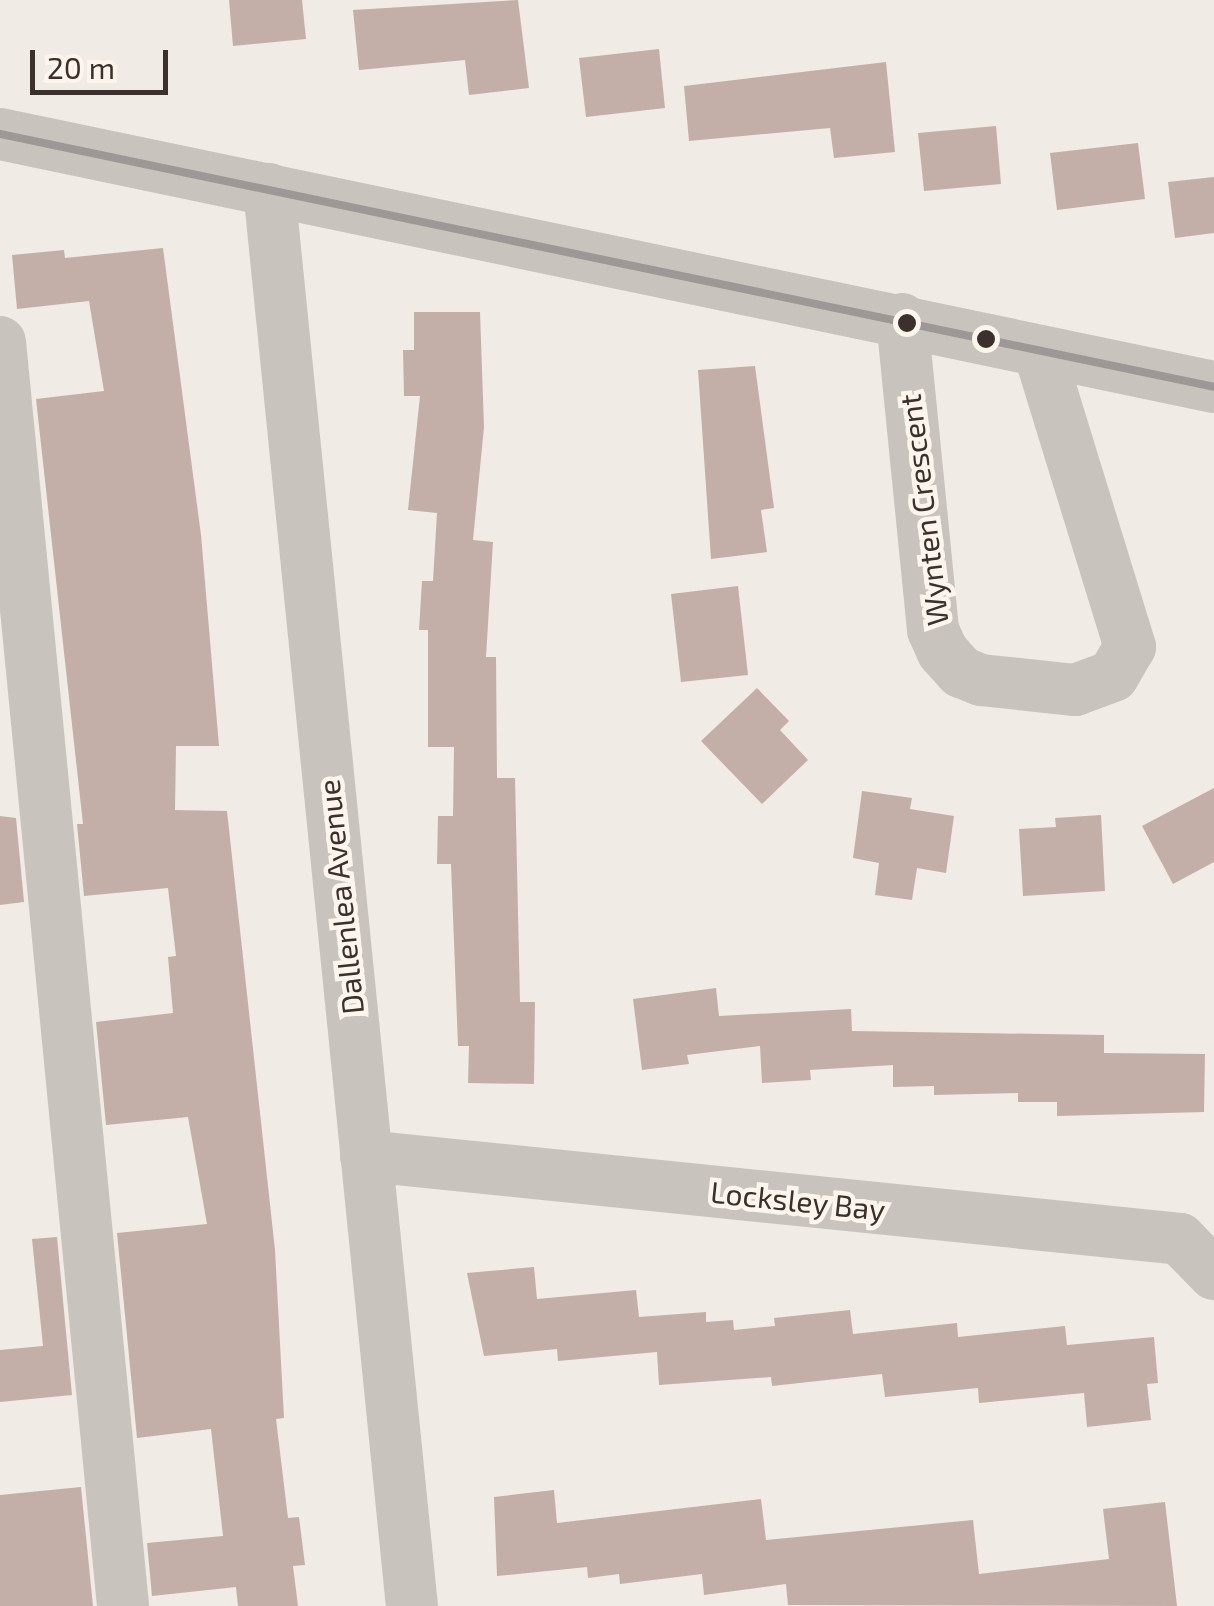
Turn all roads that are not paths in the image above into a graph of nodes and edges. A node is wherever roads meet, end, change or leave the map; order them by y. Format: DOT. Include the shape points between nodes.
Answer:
graph roads {
  1 [pos="0,134"];
  2 [pos="269,189"];
  3 [pos="902,319"];
  4 [pos="0,342"];
  5 [pos="1039,352"];
  6 [pos="1214,388"];
  7 [pos="366,1156"];
  8 [pos="1214,1274"];
  9 [pos="123,1606"];
  10 [pos="412,1606"];
  1 -- 2 [label="street"];
  2 -- 3 [label="street"];
  2 -- 7 [label="street, Dallenlea Avenue"];
  3 -- 5 [label="street"];
  3 -- 5 [label="street, Wynten Crescent" via="934,630 944,652 961,672 981,680 1075,690 1113,676 1130,647"];
  4 -- 9 [label="street"];
  5 -- 6 [label="street"];
  7 -- 8 [label="street, Locksley Bay" via="1180,1239"];
  7 -- 10 [label="street, Dallenlea Avenue"];
}
